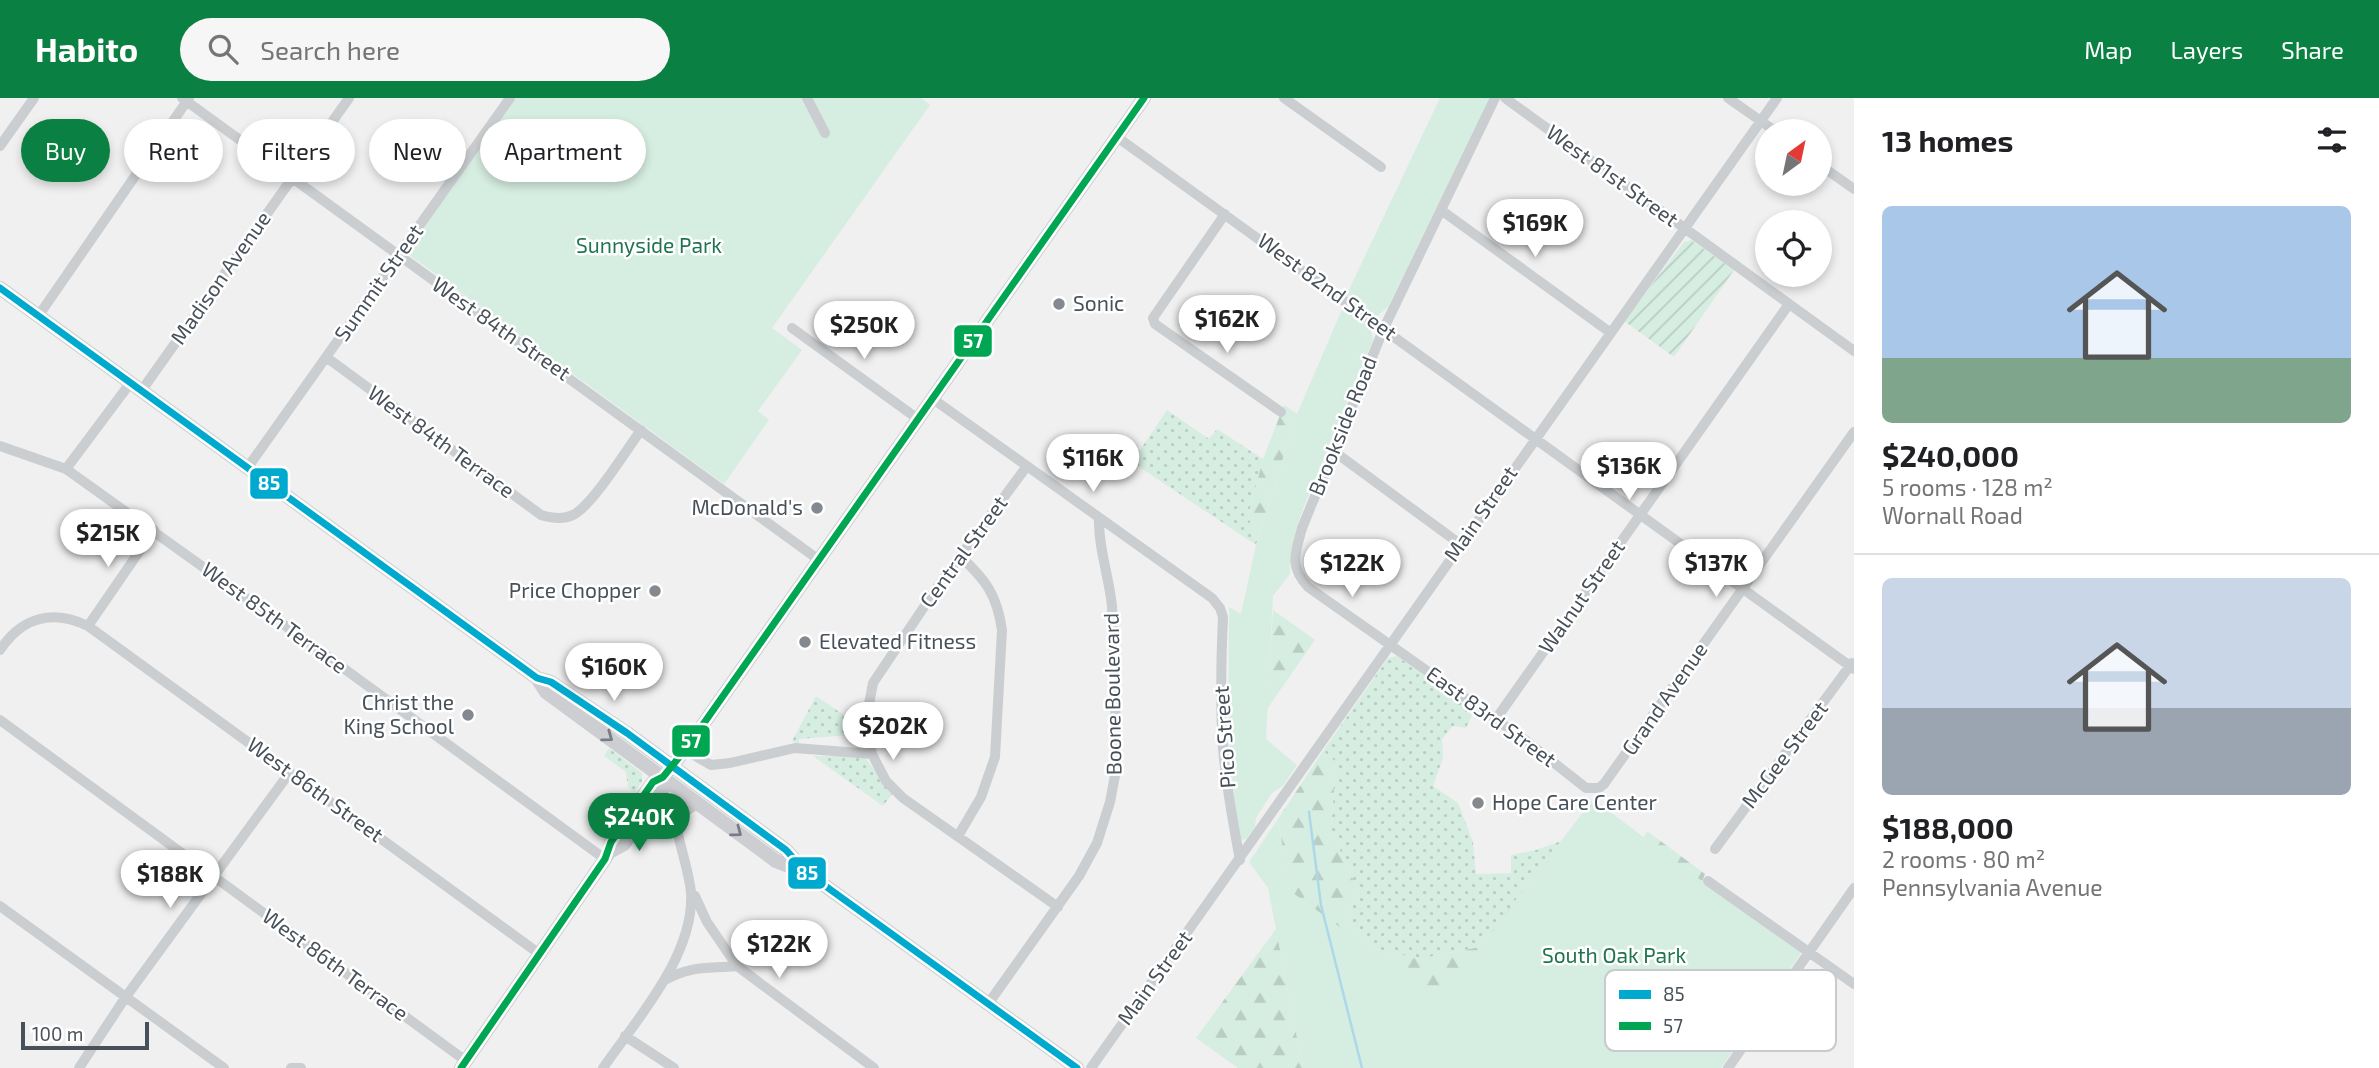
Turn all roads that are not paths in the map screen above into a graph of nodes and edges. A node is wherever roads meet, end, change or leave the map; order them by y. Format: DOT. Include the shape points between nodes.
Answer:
graph roads {
  1 [pos="34,98"];
  2 [pos="349,98"];
  3 [pos="510,98"];
  4 [pos="807,98"];
  5 [pos="1144,98"];
  6 [pos="1284,98"];
  7 [pos="1496,98"];
  8 [pos="1505,98"];
  9 [pos="1728,98"];
  10 [pos="1777,98"];
  11 [pos="186,99"];
  12 [pos="334,119"];
  13 [pos="1758,119"];
  14 [pos="1762,119"];
  15 [pos="1755,130"];
  16 [pos="825,133"];
  17 [pos="237,137"];
  18 [pos="1117,137"];
  19 [pos="0,146"];
  20 [pos="1381,167"];
  21 [pos="1832,173"];
  22 [pos="290,182"];
  23 [pos="298,182"];
  24 [pos="1854,190"];
  25 [pos="1441,210"];
  26 [pos="1225,214"];
  27 [pos="1686,229"];
  28 [pos="397,256"];
  29 [pos="0,288"];
  30 [pos="1789,304"];
  31 [pos="39,315"];
  32 [pos="792,328"];
  33 [pos="1384,328"];
  34 [pos="1611,333"];
  35 [pos="1854,351"];
  36 [pos="326,357"];
  37 [pos="136,386"];
  38 [pos="933,399"];
  39 [pos="1281,412"];
  40 [pos="918,419"];
  41 [pos="641,430"];
  42 [pos="1854,432"];
  43 [pos="1535,439"];
  44 [pos="0,446"];
  45 [pos="1332,450"];
  46 [pos="1027,466"];
  47 [pos="248,467"];
  48 [pos="66,469"];
  49 [pos="1640,514"];
  50 [pos="1099,518"];
  51 [pos="153,530"];
  52 [pos="1460,544"];
  53 [pos="960,556"];
  54 [pos="819,560"];
  55 [pos="1295,569"];
  56 [pos="1743,589"];
  57 [pos="88,626"];
  58 [pos="1390,644"];
  59 [pos="0,650"];
  60 [pos="1853,665"];
  61 [pos="1496,719"];
  62 [pos="0,720"];
  63 [pos="685,750"];
  64 [pos="872,754"];
  65 [pos="667,771"];
  66 [pos="290,772"];
  67 [pos="1592,789"];
  68 [pos="685,793"];
  69 [pos="700,804"];
  70 [pos="678,834"];
  71 [pos="958,836"];
  72 [pos="1714,849"];
  73 [pos="607,856"];
  74 [pos="1240,860"];
  75 [pos="806,872"];
  76 [pos="213,877"];
  77 [pos="1708,881"];
  78 [pos="1854,888"];
  79 [pos="691,893"];
  80 [pos="0,906"];
  81 [pos="1058,907"];
  82 [pos="1810,951"];
  83 [pos="541,955"];
  84 [pos="737,966"];
  85 [pos="1797,970"];
  86 [pos="1835,970"];
  87 [pos="1836,970"];
  88 [pos="664,980"];
  89 [pos="1854,984"];
  90 [pos="125,998"];
  91 [pos="988,1004"];
  92 [pos="625,1036"];
  93 [pos="1740,1051"];
  94 [pos="464,1065"];
  95 [pos="79,1068"];
  96 [pos="224,1068"];
  97 [pos="291,1068"];
  98 [pos="301,1068"];
  99 [pos="603,1068"];
  100 [pos="674,1068"];
  101 [pos="874,1068"];
  102 [pos="1077,1068"];
  103 [pos="1091,1068"];
  104 [pos="1728,1068"];
  1 -- 19 [label="street"];
  2 -- 12 [label="street, Madison Avenue"];
  3 -- 28 [label="street, Summit Street"];
  4 -- 16 [label="street"];
  5 -- 18 [label="main road"];
  6 -- 20 [label="street"];
  7 -- 25 [label="street, Brookside Road"];
  8 -- 27 [label="street, West 81st Street"];
  9 -- 13 [label="street"];
  10 -- 14 [label="street, Main Street"];
  11 -- 17 [label="street, West 84th Street"];
  11 -- 31 [label="street"];
  15 -- 27 [label="street, Main Street"];
  18 -- 26 [label="street, West 82nd Street"];
  18 -- 38 [label="main road"];
  21 -- 24 [label="street"];
  22 -- 37 [label="street, Madison Avenue"];
  23 -- 28 [label="street, West 84th Street"];
  25 -- 33 [label="street, Brookside Road"];
  25 -- 34 [label="street"];
  26 -- 33 [label="street, West 82nd Street"];
  26 -- 39 [label="street" via="1153,318 1155,324"];
  27 -- 30 [label="street, West 81st Street"];
  27 -- 34 [label="street, Main Street"];
  28 -- 36 [label="street, Summit Street"];
  28 -- 41 [label="street, West 84th Street"];
  29 -- 31 [label="main road"];
  30 -- 35 [label="street, West 81st Street"];
  30 -- 49 [label="street, Walnut Street"];
  31 -- 37 [label="main road"];
  32 -- 40 [label="street"];
  33 -- 43 [label="street, West 82nd Street"];
  33 -- 45 [label="street, Brookside Road"];
  34 -- 43 [label="street, Main Street"];
  36 -- 41 [label="street, West 84th Terrace" via="541,515 560,518 583,508"];
  36 -- 47 [label="street, Summit Street"];
  37 -- 47 [label="main road"];
  37 -- 48 [label="street, Madison Avenue"];
  38 -- 40 [label="main road"];
  38 -- 46 [label="street"];
  40 -- 54 [label="main road"];
  41 -- 54 [label="street, West 84th Street"];
  42 -- 56 [label="street, Grand Avenue"];
  43 -- 49 [label="street, West 82nd Street"];
  43 -- 52 [label="street, Main Street"];
  44 -- 48 [label="street, West 85th Terrace"];
  45 -- 52 [label="street"];
  45 -- 55 [label="street, Brookside Road" via="1302,528"];
  46 -- 50 [label="street"];
  46 -- 53 [label="street, Central Street"];
  47 -- 65 [label="main road" via="537,678 547,693"];
  48 -- 51 [label="street, West 85th Terrace"];
  49 -- 56 [label="street, West 82nd Street"];
  49 -- 61 [label="street, Walnut Street"];
  50 -- 74 [label="street, Pico Street" via="1212,597 1222,613 1223,749"];
  50 -- 81 [label="street, Boone Boulevard" via="1112,606 1117,765 1097,843"];
  51 -- 57 [label="street"];
  51 -- 73 [label="street, West 85th Terrace"];
  52 -- 58 [label="street, Main Street"];
  53 -- 64 [label="street, Central Street" via="873,683 866,720"];
  53 -- 71 [label="street" via="993,594 1002,630 995,757 981,797"];
  54 -- 63 [label="main road"];
  55 -- 58 [label="street, East 83rd Street" via="1308,587"];
  56 -- 60 [label="street, West 82nd Street"];
  56 -- 67 [label="street, Grand Avenue" via="1604,784"];
  57 -- 59 [label="street" via="59,617 42,618 23,625"];
  57 -- 66 [label="street, West 86th Street"];
  58 -- 61 [label="street, East 83rd Street"];
  58 -- 74 [label="street, Main Street"];
  60 -- 72 [label="street, McGee Street"];
  61 -- 67 [label="street, East 83rd Street"];
  62 -- 76 [label="street, West 86th Terrace"];
  63 -- 64 [label="street" via="710,765 795,748"];
  63 -- 65 [label="main road"];
  64 -- 71 [label="street" via="903,798"];
  65 -- 68 [label="main road"];
  65 -- 73 [label="main road" via="662,791 624,844"];
  65 -- 75 [label="main road" via="786,850"];
  66 -- 76 [label="street"];
  66 -- 83 [label="street, West 86th Street"];
  68 -- 69 [label="main road"];
  68 -- 70 [label="street" via="674,819"];
  69 -- 70 [label="street" via="682,815"];
  69 -- 75 [label="main road, one-way" via="776,861"];
  70 -- 79 [label="street"];
  71 -- 81 [label="street"];
  73 -- 83 [label="main road"];
  74 -- 103 [label="street, Main Street"];
  75 -- 91 [label="main road"];
  76 -- 90 [label="street"];
  76 -- 94 [label="street, West 86th Terrace"];
  77 -- 82 [label="street"];
  78 -- 82 [label="street"];
  79 -- 84 [label="street"];
  79 -- 88 [label="street" via="677,958"];
  80 -- 90 [label="street"];
  81 -- 91 [label="street, Boone Boulevard"];
  82 -- 85 [label="street"];
  82 -- 86 [label="street"];
  83 -- 94 [label="main road"];
  84 -- 88 [label="street" via="692,968"];
  84 -- 101 [label="street"];
  87 -- 89 [label="street"];
  88 -- 92 [label="street"];
  90 -- 95 [label="street"];
  90 -- 96 [label="street"];
  91 -- 102 [label="main road"];
  92 -- 99 [label="street"];
  92 -- 100 [label="street"];
  93 -- 104 [label="street"];
  97 -- 98 [label="street"];
}
